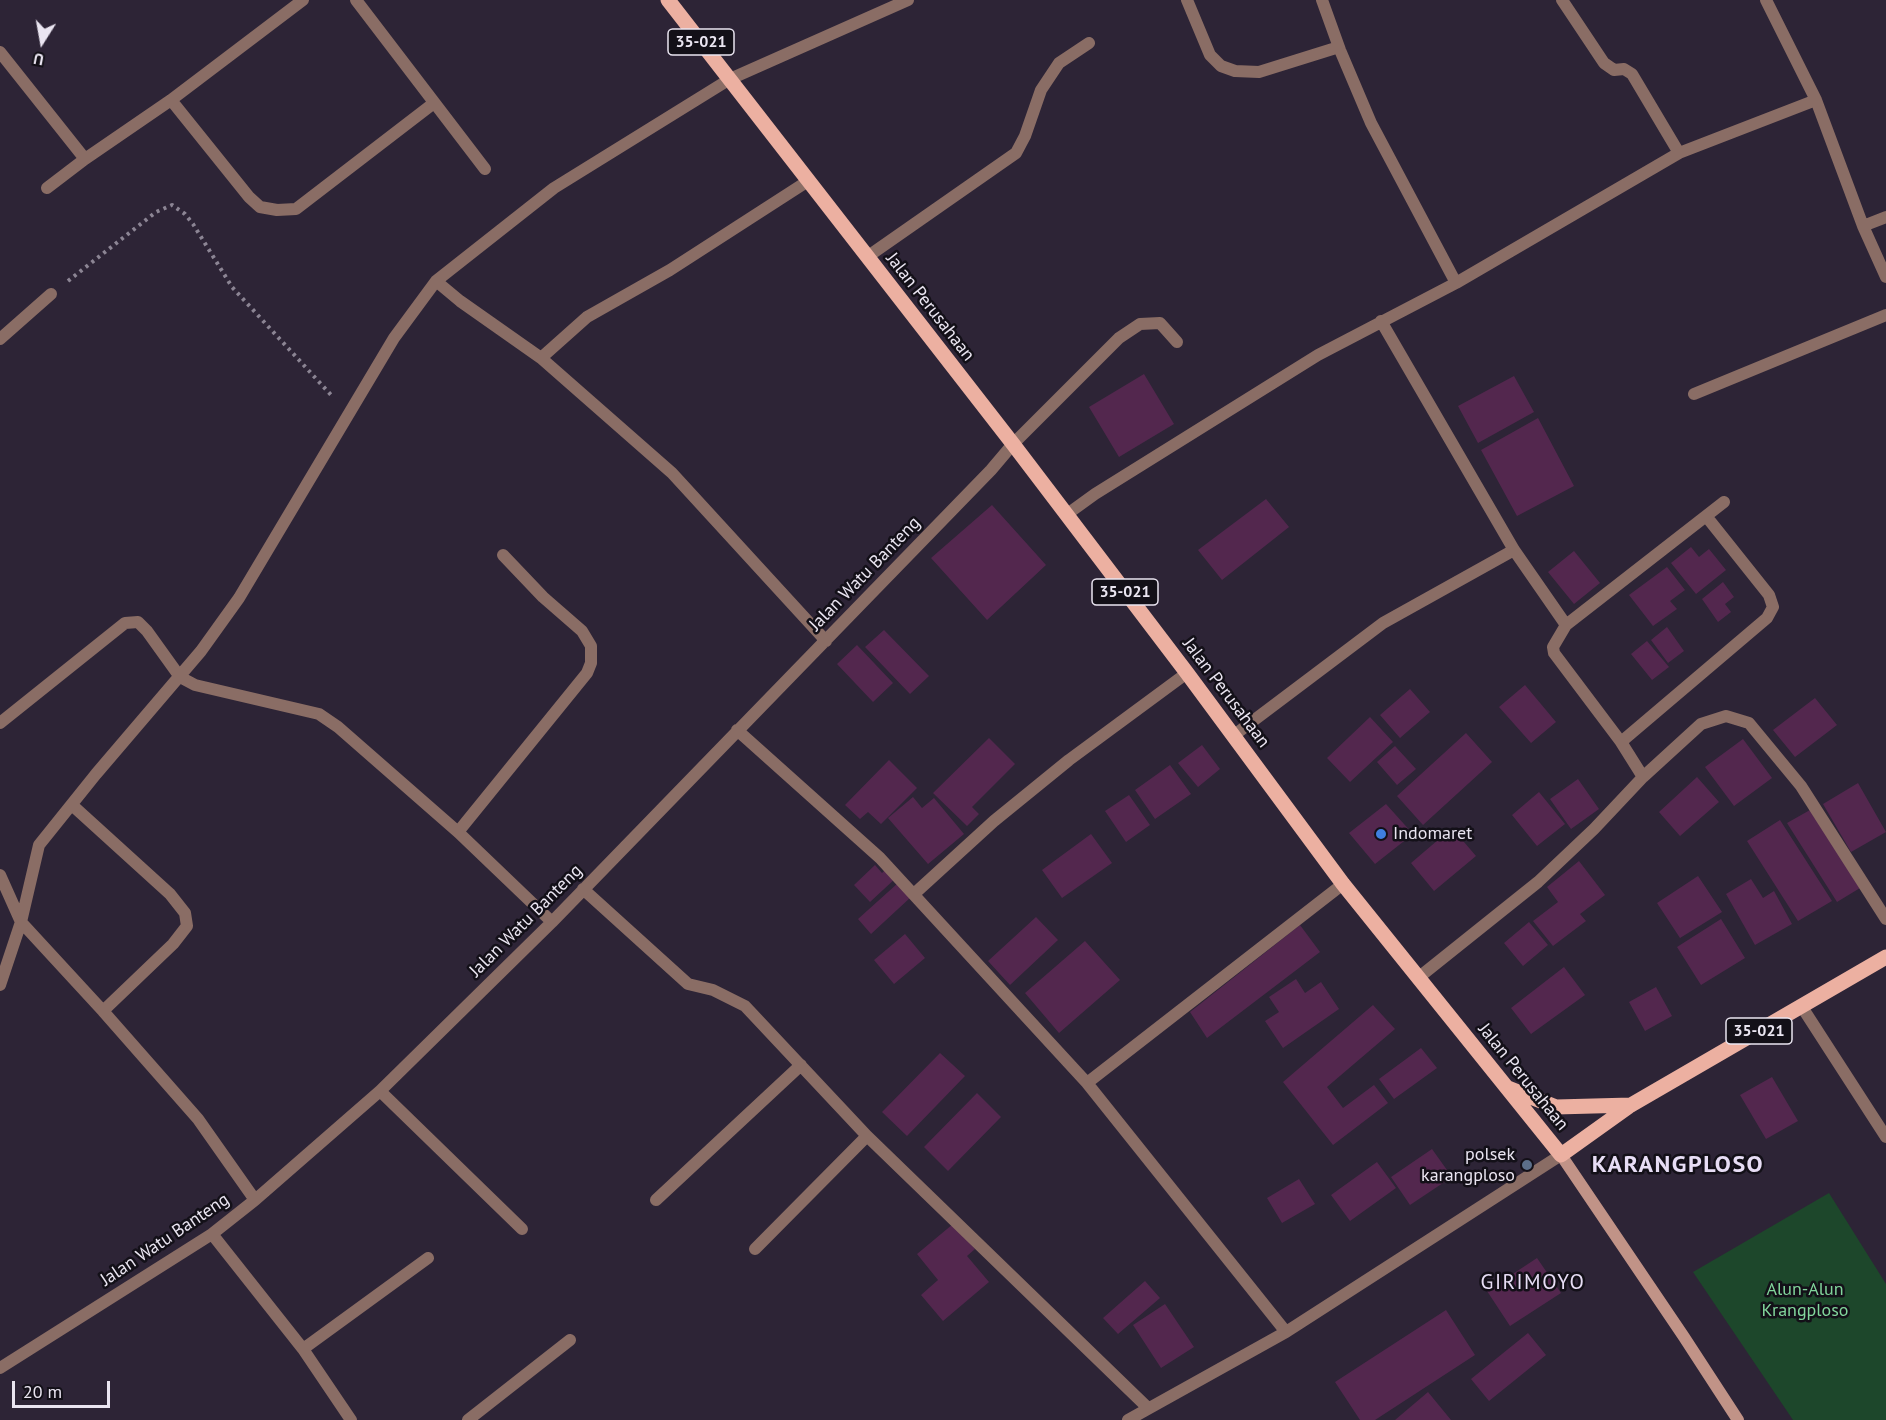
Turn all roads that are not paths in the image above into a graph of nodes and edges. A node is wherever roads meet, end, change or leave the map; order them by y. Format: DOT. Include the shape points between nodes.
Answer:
graph roads {
  1 [pos="303,0"];
  2 [pos="356,0"];
  3 [pos="668,0"];
  4 [pos="908,0"];
  5 [pos="1188,0"];
  6 [pos="1322,0"];
  7 [pos="1562,0"];
  8 [pos="1766,0"];
  9 [pos="1089,43"];
  10 [pos="1339,48"];
  11 [pos="0,52"];
  12 [pos="736,87"];
  13 [pos="171,100"];
  14 [pos="1816,100"];
  15 [pos="435,103"];
  16 [pos="1680,153"];
  17 [pos="85,159"];
  18 [pos="485,169"];
  19 [pos="808,182"];
  20 [pos="47,188"];
  21 [pos="1886,217"];
  22 [pos="1863,226"];
  23 [pos="867,257"];
  24 [pos="1886,277"];
  25 [pos="1456,283"];
  26 [pos="440,284"];
  27 [pos="51,294"];
  28 [pos="1886,315"];
  29 [pos="1381,321"];
  30 [pos="0,339"];
  31 [pos="1177,342"];
  32 [pos="541,358"];
  33 [pos="1694,394"];
  34 [pos="1013,444"];
  35 [pos="1724,502"];
  36 [pos="1066,515"];
  37 [pos="1706,516"];
  38 [pos="1514,550"];
  39 [pos="503,555"];
  40 [pos="1566,625"];
  41 [pos="826,641"];
  42 [pos="1187,673"];
  43 [pos="186,681"];
  44 [pos="0,723"];
  45 [pos="737,729"];
  46 [pos="1233,735"];
  47 [pos="1621,742"];
  48 [pos="1643,777"];
  49 [pos="74,806"];
  50 [pos="458,832"];
  51 [pos="0,875"];
  52 [pos="1343,884"];
  53 [pos="584,889"];
  54 [pos="914,894"];
  55 [pos="1886,919"];
  56 [pos="552,922"];
  57 [pos="23,924"];
  58 [pos="1886,957"];
  59 [pos="1418,978"];
  60 [pos="0,985"];
  61 [pos="1802,1007"];
  62 [pos="103,1011"];
  63 [pos="801,1065"];
  64 [pos="1087,1083"];
  65 [pos="1506,1088"];
  66 [pos="380,1091"];
  67 [pos="1630,1105"];
  68 [pos="867,1136"];
  69 [pos="1886,1137"];
  70 [pos="1561,1155"];
  71 [pos="255,1200"];
  72 [pos="656,1200"];
  73 [pos="522,1229"];
  74 [pos="212,1234"];
  75 [pos="755,1249"];
  76 [pos="428,1258"];
  77 [pos="1286,1332"];
  78 [pos="570,1340"];
  79 [pos="303,1349"];
  80 [pos="5,1365"];
  81 [pos="1148,1408"];
  82 [pos="351,1420"];
  83 [pos="468,1420"];
  84 [pos="1128,1420"];
  85 [pos="1738,1420"];
  1 -- 13 [label="street"];
  2 -- 15 [label="street"];
  3 -- 12 [label="main road, Jalan Perusahaan / 35-021"];
  4 -- 12 [label="street"];
  5 -- 10 [label="street" via="1210,55 1221,66 1259,72"];
  6 -- 10 [label="street"];
  7 -- 16 [label="street" via="1604,63 1632,74"];
  8 -- 14 [label="street"];
  9 -- 23 [label="street" via="1059,63 1041,90 1016,153"];
  10 -- 25 [label="street" via="1371,123"];
  11 -- 17 [label="street"];
  12 -- 19 [label="main road, Jalan Perusahaan / 35-021"];
  12 -- 26 [label="street" via="554,188"];
  13 -- 15 [label="street" via="249,197 260,207 277,210 296,209"];
  13 -- 17 [label="street"];
  14 -- 16 [label="street"];
  14 -- 22 [label="street"];
  15 -- 18 [label="street"];
  16 -- 25 [label="street"];
  17 -- 20 [label="street"];
  19 -- 23 [label="main road, Jalan Perusahaan / 35-021"];
  19 -- 32 [label="street" via="670,270 587,317"];
  21 -- 22 [label="street"];
  22 -- 24 [label="street"];
  23 -- 34 [label="main road, Jalan Perusahaan / 35-021"];
  25 -- 29 [label="street"];
  26 -- 32 [label="street"];
  26 -- 43 [label="street" via="394,338"];
  27 -- 30 [label="street"];
  28 -- 33 [label="street"];
  29 -- 36 [label="street" via="1318,355"];
  29 -- 38 [label="street"];
  31 -- 34 [label="street, Jalan Watu Banteng" via="1160,323 1140,324 1119,338"];
  32 -- 41 [label="street" via="672,473"];
  34 -- 36 [label="main road, Jalan Perusahaan / 35-021"];
  34 -- 41 [label="street, Jalan Watu Banteng"];
  35 -- 37 [label="street"];
  36 -- 42 [label="main road, Jalan Perusahaan / 35-021"];
  37 -- 40 [label="street"];
  37 -- 47 [label="street" via="1769,595 1773,607 1767,618"];
  38 -- 40 [label="street"];
  38 -- 46 [label="street" via="1383,623"];
  39 -- 50 [label="street" via="582,631 591,646 591,663 567,699"];
  40 -- 47 [label="street" via="1553,647 1554,653"];
  41 -- 45 [label="street, Jalan Watu Banteng"];
  42 -- 46 [label="main road, Jalan Perusahaan / 35-021"];
  42 -- 54 [label="street" via="1069,759"];
  43 -- 44 [label="street" via="138,622 125,623"];
  43 -- 49 [label="street"];
  43 -- 50 [label="street" via="319,714"];
  45 -- 53 [label="street, Jalan Watu Banteng"];
  45 -- 54 [label="street" via="880,858"];
  46 -- 52 [label="main road, Jalan Perusahaan / 35-021"];
  47 -- 48 [label="street"];
  48 -- 55 [label="street" via="1701,724 1726,716 1749,723 1801,786"];
  48 -- 59 [label="street" via="1538,882"];
  49 -- 57 [label="street" via="39,845"];
  49 -- 62 [label="street" via="170,894 185,913 187,926"];
  50 -- 56 [label="street"];
  51 -- 57 [label="street"];
  52 -- 59 [label="main road, Jalan Perusahaan / 35-021"];
  52 -- 64 [label="street"];
  53 -- 56 [label="street, Jalan Watu Banteng"];
  53 -- 63 [label="street" via="688,984 713,990 746,1006"];
  54 -- 64 [label="street"];
  56 -- 66 [label="street, Jalan Watu Banteng"];
  57 -- 60 [label="street"];
  57 -- 62 [label="street"];
  58 -- 61 [label="main road, 35-021"];
  59 -- 65 [label="main road, Jalan Perusahaan / 35-021"];
  61 -- 67 [label="main road, 35-021"];
  61 -- 69 [label="street"];
  62 -- 71 [label="street" via="198,1119"];
  63 -- 68 [label="street"];
  63 -- 72 [label="street"];
  64 -- 77 [label="street"];
  65 -- 67 [label="main road, 35-021" via="1556,1107"];
  65 -- 70 [label="main road, Jalan Perusahaan / 35-021"];
  66 -- 71 [label="street, Jalan Watu Banteng"];
  66 -- 73 [label="street"];
  67 -- 70 [label="main road, 35-021"];
  68 -- 75 [label="street"];
  68 -- 81 [label="street"];
  70 -- 77 [label="street"];
  70 -- 85 [label="main road, Jalan Perusahaan"];
  71 -- 74 [label="street, Jalan Watu Banteng"];
  74 -- 79 [label="street"];
  74 -- 80 [label="street, Jalan Watu Banteng"];
  76 -- 79 [label="street"];
  77 -- 81 [label="street"];
  78 -- 83 [label="street"];
  79 -- 82 [label="street"];
  81 -- 84 [label="street"];
}
